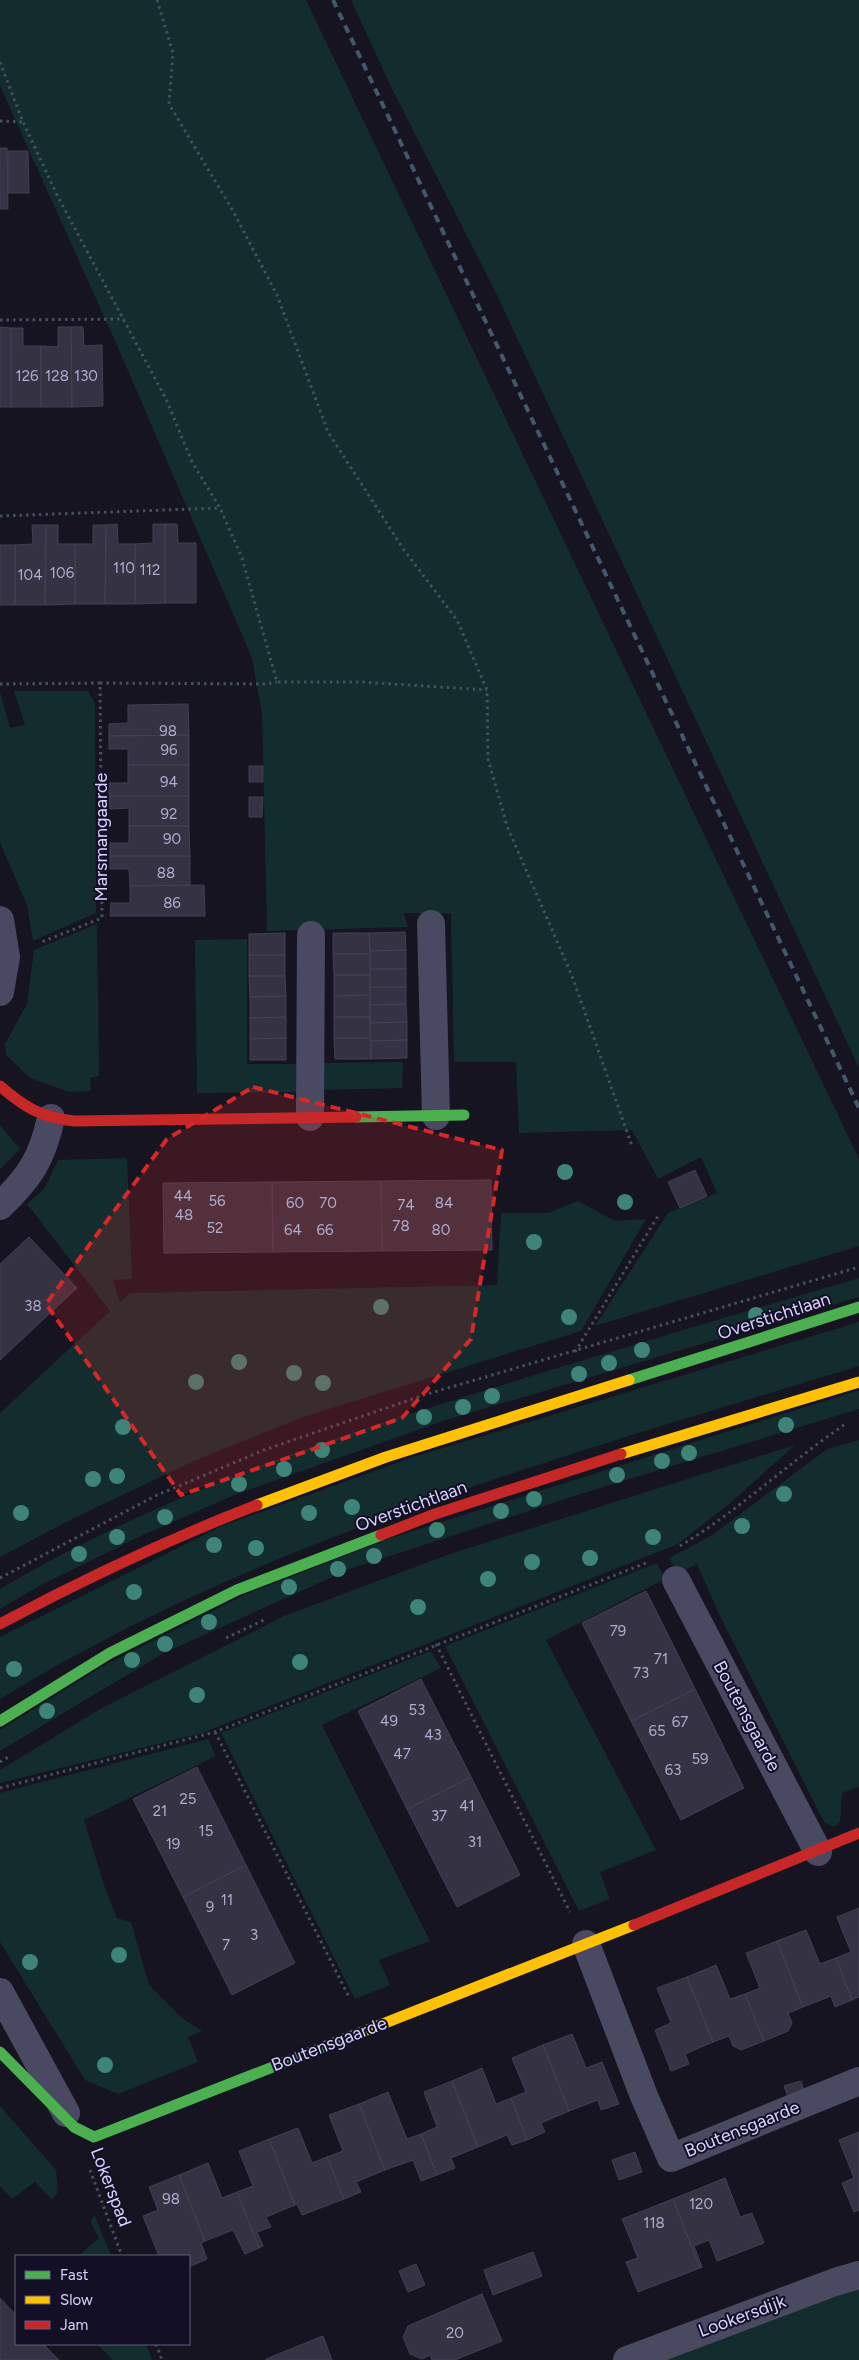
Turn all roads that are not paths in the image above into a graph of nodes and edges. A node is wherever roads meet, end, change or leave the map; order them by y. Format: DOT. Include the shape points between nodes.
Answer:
graph roads {
  1 [pos="0,920"];
  2 [pos="430,924"];
  3 [pos="311,935"];
  4 [pos="0,992"];
  5 [pos="0,1086"];
  6 [pos="464,1115"];
  7 [pos="436,1116"];
  8 [pos="310,1117"];
  9 [pos="51,1118"];
  10 [pos="0,1206"];
  11 [pos="859,1307"];
  12 [pos="859,1382"];
  13 [pos="676,1580"];
  14 [pos="0,1624"];
  15 [pos="0,1721"];
  16 [pos="859,1833"];
  17 [pos="818,1852"];
  18 [pos="586,1944"];
  19 [pos="0,1992"];
  20 [pos="0,2052"];
  21 [pos="859,2081"];
  22 [pos="74,2127"];
  23 [pos="859,2275"];
  24 [pos="627,2360"];
  1 -- 4 [label="street" via="6,957"];
  2 -- 7 [label="street"];
  3 -- 8 [label="street"];
  5 -- 9 [label="main road" via="35,1114"];
  6 -- 7 [label="main road"];
  7 -- 8 [label="main road"];
  8 -- 9 [label="main road" via="156,1121"];
  9 -- 10 [label="street" via="36,1164 21,1186"];
  11 -- 14 [label="main road, Overstichtlaan" via="386,1457 184,1533"];
  12 -- 15 [label="main road, Overstichtlaan" via="673,1437 435,1514 237,1590 110,1653"];
  13 -- 17 [label="street, Boutensgaarde"];
  16 -- 17 [label="main road, Boutensgaarde"];
  17 -- 18 [label="main road, Boutensgaarde"];
  18 -- 21 [label="street, Boutensgaarde" via="671,2158"];
  18 -- 22 [label="main road, Boutensgaarde" via="94,2137"];
  19 -- 22 [label="street"];
  20 -- 22 [label="main road, Boutensgaarde"];
  23 -- 24 [label="street, Lookersdijk"];
}
